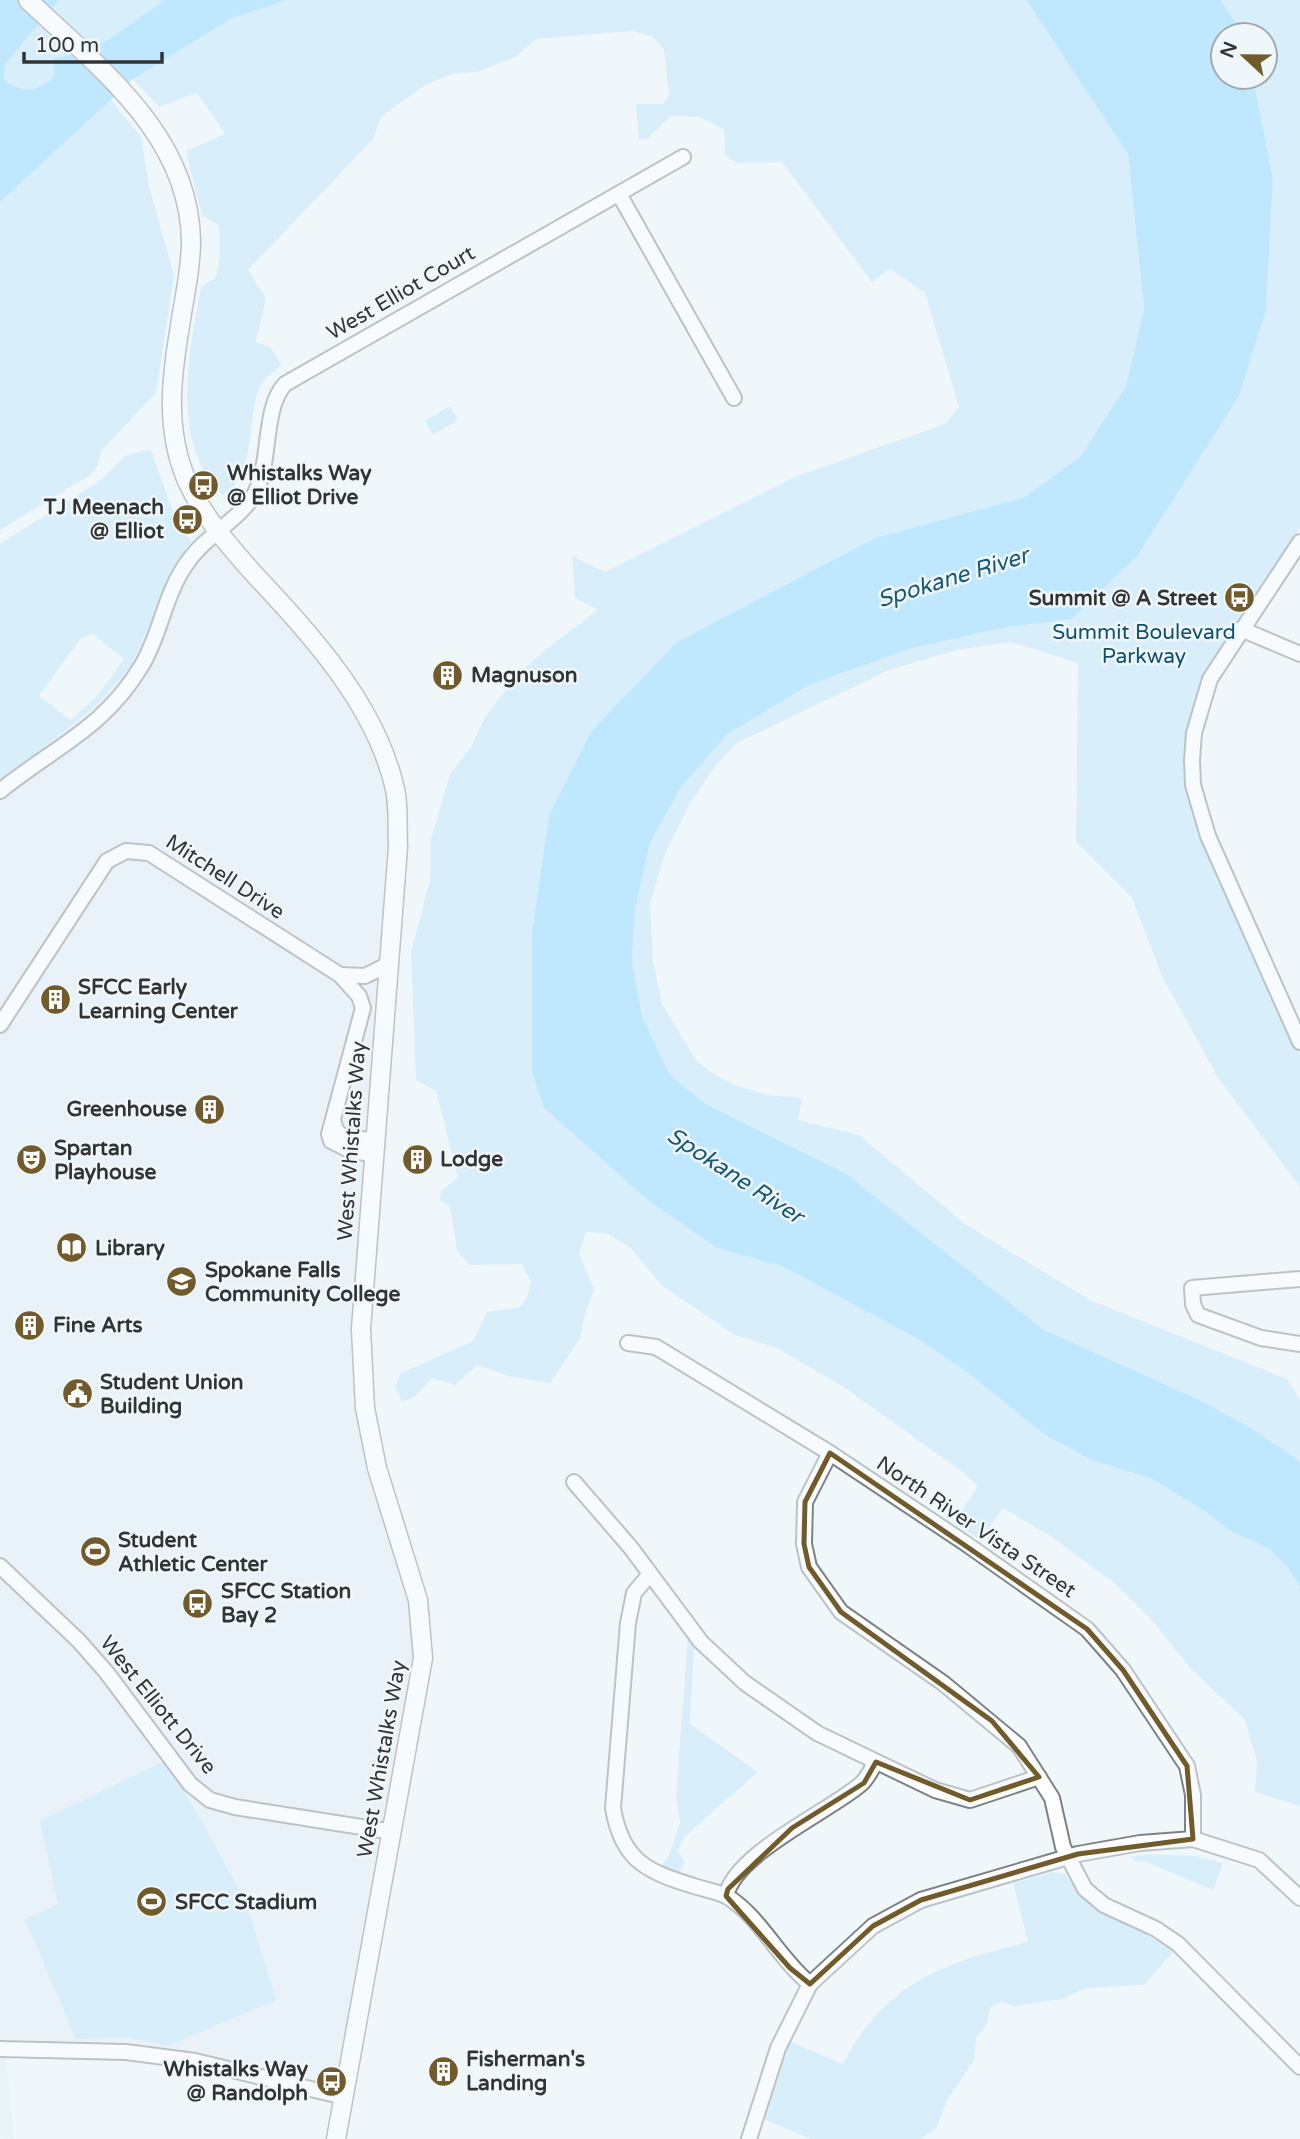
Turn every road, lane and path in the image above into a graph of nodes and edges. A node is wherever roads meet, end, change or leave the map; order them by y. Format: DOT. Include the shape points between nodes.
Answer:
graph roads {
  1 [pos="28,0"];
  2 [pos="684,157"];
  3 [pos="619,194"];
  4 [pos="734,398"];
  5 [pos="217,529"];
  6 [pos="1300,542"];
  7 [pos="1241,629"];
  8 [pos="1300,653"];
  9 [pos="0,791"];
  10 [pos="389,964"];
  11 [pos="340,975"];
  12 [pos="0,1025"];
  13 [pos="1300,1042"];
  14 [pos="374,1147"];
  15 [pos="1300,1279"];
  16 [pos="628,1343"];
  17 [pos="1300,1344"];
  18 [pos="830,1453"];
  19 [pos="574,1482"];
  20 [pos="0,1566"];
  21 [pos="650,1574"];
  22 [pos="876,1762"];
  23 [pos="1039,1777"];
  24 [pos="393,1832"];
  25 [pos="1193,1839"];
  26 [pos="1068,1857"];
  27 [pos="726,1896"];
  28 [pos="1300,1898"];
  29 [pos="810,1984"];
  30 [pos="0,2049"];
  31 [pos="1300,2067"];
  32 [pos="344,2097"];
  33 [pos="336,2139"];
  34 [pos="749,2139"];
  1 -- 5 [label="main road, West Whistalks Way" via="159,134 177,173 191,241 171,380 172,426 187,480"];
  2 -- 3 [label="street, West Elliot Court"];
  3 -- 4 [label="street"];
  3 -- 5 [label="street, West Elliot Court" via="285,384 276,398 257,490"];
  5 -- 9 [label="street" via="184,567 152,648 117,700 82,734"];
  5 -- 10 [label="main road, West Whistalks Way" via="332,664 385,754 396,791 398,847"];
  6 -- 7 [label="street"];
  7 -- 8 [label="street"];
  7 -- 13 [label="street" via="1210,679 1199,708 1193,785 1208,836"];
  10 -- 11 [label="street" via="366,976"];
  10 -- 14 [label="main road, West Whistalks Way"];
  11 -- 12 [label="street, Mitchell Drive" via="149,853 126,851 107,861"];
  11 -- 14 [label="street, Mitchell Drive" via="359,996 363,1008 331,1141 352,1151"];
  14 -- 24 [label="main road, West Whistalks Way" via="361,1329 365,1408 377,1468 418,1600 422,1658"];
  15 -- 17 [label="street" via="1192,1288 1198,1315 1261,1338"];
  16 -- 18 [label="street, North River Vista Street" via="656,1347"];
  18 -- 23 [label="street" via="805,1502 804,1544 810,1567 841,1612 992,1721 1019,1746"];
  18 -- 25 [label="street, North River Vista Street" via="1087,1629 1123,1670 1187,1766 1193,1795"];
  19 -- 21 [label="street"];
  20 -- 24 [label="street, West Elliott Drive" via="79,1642 190,1783 210,1800"];
  21 -- 22 [label="street" via="701,1642 745,1683 817,1733"];
  21 -- 27 [label="street" via="634,1593 628,1623 613,1808 618,1833 627,1851 646,1867"];
  22 -- 23 [label="street" via="935,1790 970,1800"];
  22 -- 27 [label="street" via="864,1783 792,1828 756,1858 736,1877"];
  23 -- 26 [label="street" via="1052,1798"];
  24 -- 32 [label="main road, West Whistalks Way"];
  25 -- 26 [label="street" via="1140,1843"];
  25 -- 28 [label="street" via="1259,1860"];
  26 -- 29 [label="street" via="921,1900 873,1926"];
  26 -- 31 [label="street" via="1094,1899 1178,1944"];
  27 -- 29 [label="street"];
  29 -- 34 [label="street" via="778,2048"];
  30 -- 32 [label="street" via="79,2049 195,2061"];
  32 -- 33 [label="main road, West Whistalks Way"];
}
